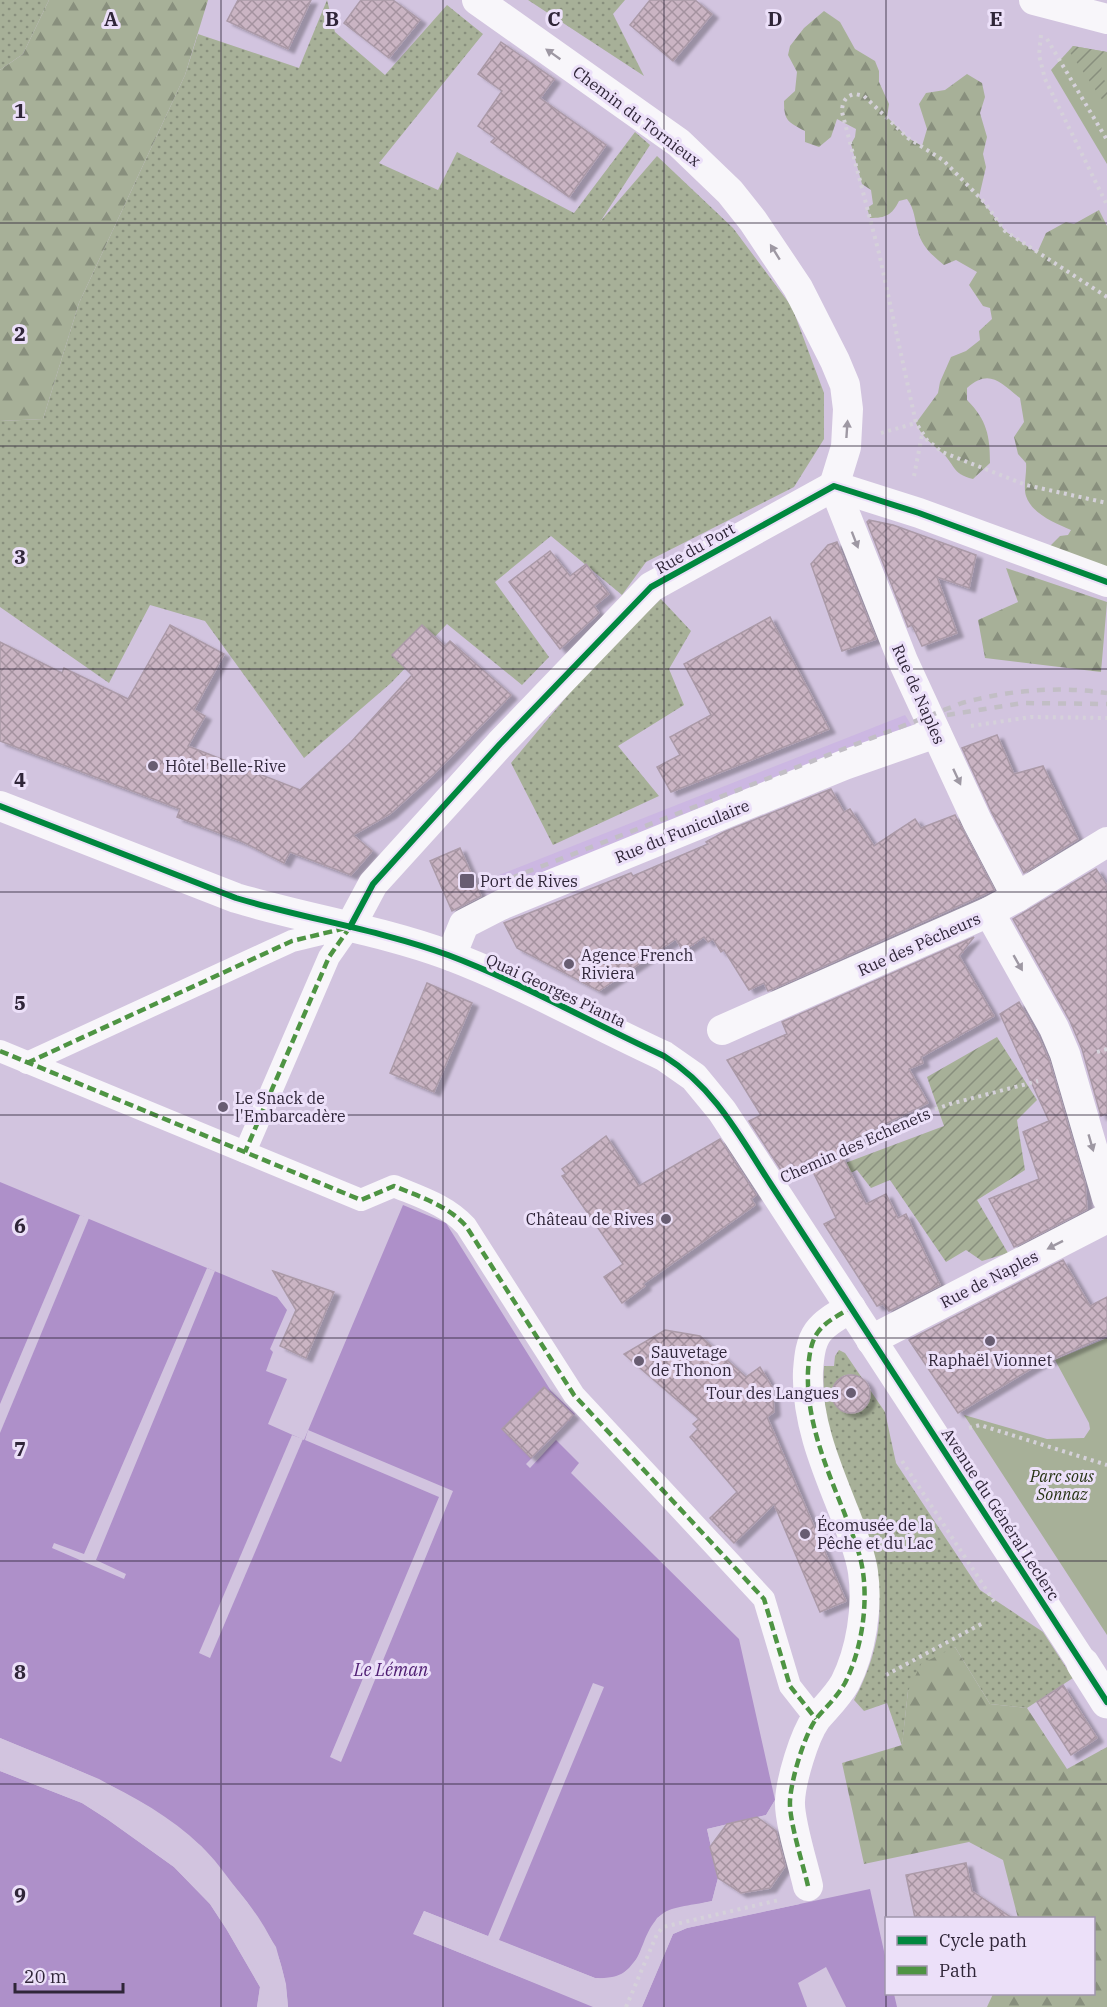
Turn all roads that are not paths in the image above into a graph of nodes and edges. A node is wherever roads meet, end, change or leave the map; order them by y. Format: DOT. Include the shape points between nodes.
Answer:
graph roads {
  1 [pos="477,0"];
  2 [pos="1034,0"];
  3 [pos="1107,19"];
  4 [pos="834,486"];
  5 [pos="1107,582"];
  6 [pos="936,733"];
  7 [pos="0,806"];
  8 [pos="1107,842"];
  9 [pos="1017,897"];
  10 [pos="989,912"];
  11 [pos="350,927"];
  12 [pos="451,956"];
  13 [pos="723,1030"];
  14 [pos="0,1051"];
  15 [pos="27,1063"];
  16 [pos="244,1152"];
  17 [pos="1107,1198"];
  18 [pos="1107,1218"];
  19 [pos="851,1308"];
  20 [pos="871,1340"];
  21 [pos="1083,1665"];
  22 [pos="1107,1702"];
  23 [pos="816,1719"];
  24 [pos="808,1886"];
  4 -- 1 [label="street, Chemin du Tornieux, one-way" via="846,447 845,385 798,288 753,221 679,144"];
  2 -- 3 [label="street"];
  4 -- 5 [label="street"];
  4 -- 6 [label="street, Rue de Naples, one-way"];
  4 -- 11 [label="street, Rue du Port" via="651,587 373,884"];
  6 -- 9 [label="street, Rue de Naples, one-way"];
  6 -- 12 [label="street, Rue du Funiculaire" via="844,765 501,905 464,924"];
  7 -- 11 [label="street, Quai Georges Pianta" via="236,898"];
  8 -- 9 [label="street, Rue des Pêcheurs"];
  9 -- 10 [label="street, Rue des Pêcheurs"];
  10 -- 13 [label="street, Rue des Pêcheurs"];
  10 -- 17 [label="street, one-way" via="1054,1028"];
  11 -- 12 [label="street, Quai Georges Pianta"];
  11 -- 15 [label="street" via="292,941"];
  11 -- 16 [label="street" via="329,957"];
  12 -- 19 [label="street, Quai Georges Pianta" via="676,1063 694,1077 709,1093"];
  14 -- 15 [label="street"];
  15 -- 16 [label="street"];
  16 -- 23 [label="street" via="361,1200 394,1186 456,1215 574,1395 764,1599 790,1686"];
  18 -- 20 [label="street, Rue de Naples, one-way"];
  19 -- 20 [label="street, Avenue du Général Leclerc"];
  19 -- 23 [label="street" via="819,1330 811,1349 808,1380 821,1452 860,1556 864,1606 851,1668 835,1698"];
  20 -- 21 [label="street, Avenue du Général Leclerc"];
  21 -- 22 [label="street, Avenue du Général Leclerc"];
  23 -- 24 [label="street" via="804,1742 790,1803"];
}
